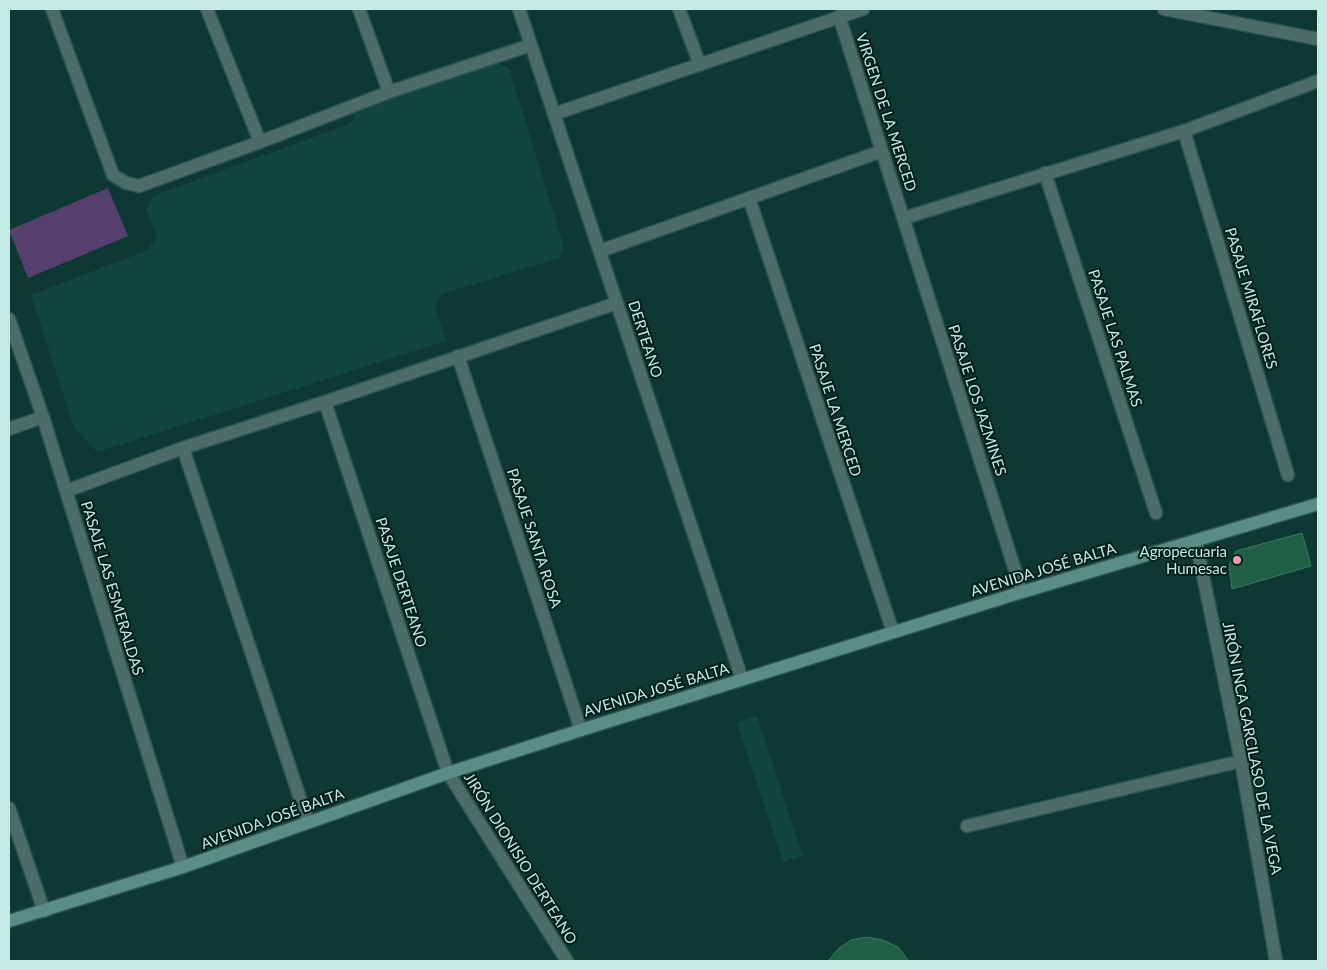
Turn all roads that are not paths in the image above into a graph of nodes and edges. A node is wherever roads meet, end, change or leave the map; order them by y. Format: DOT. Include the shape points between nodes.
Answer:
graph roads {
  1 [pos="52,9"];
  2 [pos="207,9"];
  3 [pos="359,9"];
  4 [pos="519,9"];
  5 [pos="679,9"];
  6 [pos="863,9"];
  7 [pos="1164,9"];
  8 [pos="1201,12"];
  9 [pos="839,16"];
  10 [pos="1318,39"];
  11 [pos="531,45"];
  12 [pos="700,65"];
  13 [pos="1318,81"];
  14 [pos="389,92"];
  15 [pos="554,114"];
  16 [pos="1184,131"];
  17 [pos="260,142"];
  18 [pos="882,151"];
  19 [pos="1045,173"];
  20 [pos="749,198"];
  21 [pos="904,218"];
  22 [pos="600,251"];
  23 [pos="617,302"];
  24 [pos="9,319"];
  25 [pos="458,356"];
  26 [pos="325,402"];
  27 [pos="43,417"];
  28 [pos="9,429"];
  29 [pos="183,448"];
  30 [pos="1288,475"];
  31 [pos="66,491"];
  32 [pos="1318,504"];
  33 [pos="1156,513"];
  34 [pos="1196,540"];
  35 [pos="1022,592"];
  36 [pos="893,632"];
  37 [pos="742,679"];
  38 [pos="581,730"];
  39 [pos="1241,761"];
  40 [pos="448,773"];
  41 [pos="9,808"];
  42 [pos="308,822"];
  43 [pos="967,826"];
  44 [pos="183,867"];
  45 [pos="44,911"];
  46 [pos="9,921"];
  47 [pos="567,961"];
  48 [pos="1276,961"];
  1 -- 17 [label="street" via="113,175 139,186"];
  2 -- 17 [label="street"];
  3 -- 14 [label="street"];
  4 -- 11 [label="street, DERTEANO"];
  5 -- 12 [label="street"];
  6 -- 9 [label="street"];
  7 -- 8 [label="street"];
  8 -- 10 [label="street"];
  9 -- 12 [label="street"];
  9 -- 18 [label="street, VIRGEN DE LA MERCED"];
  11 -- 14 [label="street"];
  11 -- 15 [label="street, DERTEANO"];
  12 -- 15 [label="street"];
  13 -- 16 [label="street"];
  14 -- 17 [label="street"];
  15 -- 22 [label="street, DERTEANO"];
  16 -- 19 [label="street"];
  16 -- 30 [label="street, PASAJE MIRAFLORES"];
  18 -- 20 [label="street"];
  18 -- 21 [label="street, VIRGEN DE LA MERCED"];
  19 -- 21 [label="street"];
  19 -- 33 [label="street, PASAJE LAS PALMAS"];
  20 -- 22 [label="street"];
  20 -- 36 [label="street, PASAJE LA MERCED"];
  21 -- 35 [label="street, PASAJE LOS JAZMINES"];
  22 -- 23 [label="street, DERTEANO"];
  23 -- 25 [label="street"];
  23 -- 37 [label="street, DERTEANO"];
  24 -- 27 [label="street, PASAJE LAS ESMERALDAS"];
  25 -- 26 [label="street"];
  25 -- 38 [label="street, PASAJE SANTA ROSA"];
  26 -- 29 [label="street"];
  26 -- 40 [label="street, PASAJE DERTEANO"];
  27 -- 28 [label="street"];
  27 -- 31 [label="street, PASAJE LAS ESMERALDAS"];
  29 -- 31 [label="street"];
  29 -- 42 [label="street"];
  31 -- 44 [label="street, PASAJE LAS ESMERALDAS"];
  32 -- 34 [label="main road, AVENIDA JOSÉ BALTA"];
  34 -- 35 [label="main road, AVENIDA JOSÉ BALTA"];
  34 -- 39 [label="street, JIRÓN INCA GARCILASO DE LA VEGA"];
  35 -- 36 [label="main road, AVENIDA JOSÉ BALTA"];
  36 -- 37 [label="main road, AVENIDA JOSÉ BALTA"];
  37 -- 38 [label="main road, AVENIDA JOSÉ BALTA"];
  38 -- 40 [label="main road, AVENIDA JOSÉ BALTA"];
  39 -- 43 [label="street"];
  39 -- 48 [label="street, JIRÓN INCA GARCILASO DE LA VEGA"];
  40 -- 42 [label="main road, AVENIDA JOSÉ BALTA"];
  40 -- 47 [label="street, JIRÓN DIONISIO DERTEANO"];
  41 -- 45 [label="street"];
  42 -- 44 [label="main road, AVENIDA JOSÉ BALTA"];
  44 -- 45 [label="main road, AVENIDA JOSÉ BALTA"];
  45 -- 46 [label="main road, AVENIDA JOSÉ BALTA"];
}
